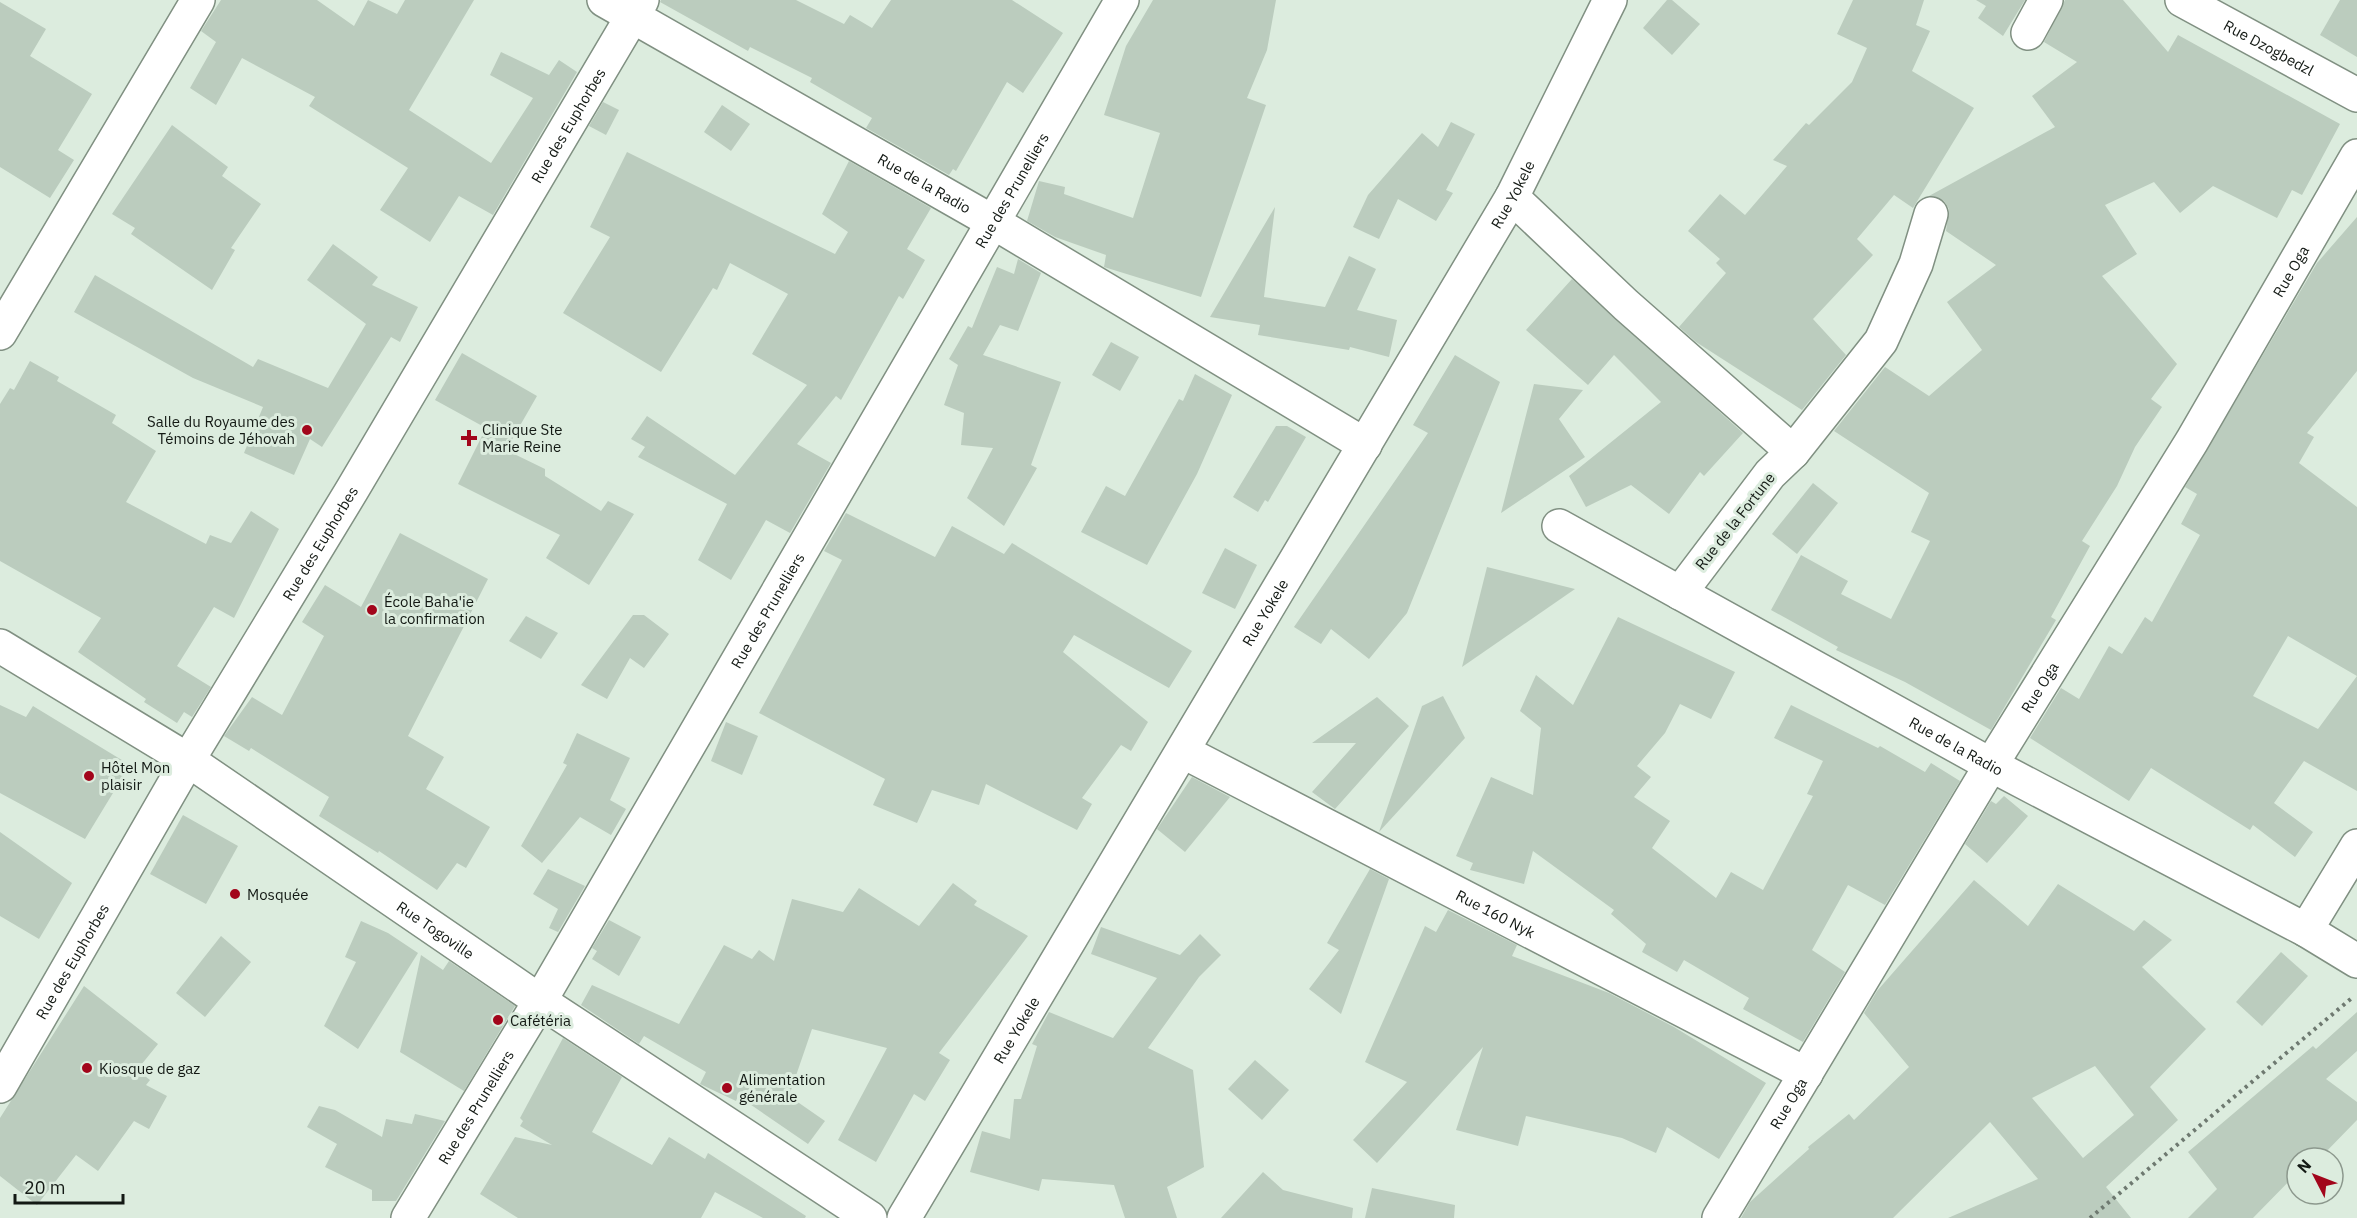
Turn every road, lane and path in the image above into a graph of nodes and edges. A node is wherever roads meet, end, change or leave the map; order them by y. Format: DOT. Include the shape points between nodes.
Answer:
graph roads {
  1 [pos="198,0"];
  2 [pos="604,0"];
  3 [pos="1122,0"];
  4 [pos="1610,0"];
  5 [pos="2046,0"];
  6 [pos="2182,0"];
  7 [pos="638,7"];
  8 [pos="2028,33"];
  9 [pos="2357,94"];
  10 [pos="2357,156"];
  11 [pos="1512,197"];
  12 [pos="1931,214"];
  13 [pos="993,222"];
  14 [pos="0,333"];
  15 [pos="1365,445"];
  16 [pos="1794,452"];
  17 [pos="1558,526"];
  18 [pos="1680,593"];
  19 [pos="0,645"];
  20 [pos="1184,752"];
  21 [pos="188,760"];
  22 [pos="1991,765"];
  23 [pos="2357,846"];
  24 [pos="2306,930"];
  25 [pos="2357,960"];
  26 [pos="2357,994"];
  27 [pos="540,1001"];
  28 [pos="1806,1074"];
  29 [pos="0,1086"];
  30 [pos="408,1218"];
  31 [pos="870,1218"];
  32 [pos="904,1218"];
  33 [pos="1719,1218"];
  34 [pos="2090,1218"];
  1 -- 14 [label="street"];
  2 -- 7 [label="street, Rue de la Radio"];
  3 -- 13 [label="street, Rue des Prunelliers"];
  4 -- 11 [label="street, Rue Yokele"];
  5 -- 8 [label="street"];
  6 -- 9 [label="street, Rue Dzogbedzl"];
  7 -- 13 [label="street, Rue de la Radio"];
  7 -- 21 [label="street, Rue des Euphorbes"];
  10 -- 22 [label="street, Rue Oga" via="2192,441"];
  11 -- 15 [label="street, Rue Yokele"];
  11 -- 16 [label="street" via="1626,305"];
  12 -- 16 [label="street, Rue de la Fortune" via="1916,264 1881,341"];
  13 -- 15 [label="street, Rue de la Radio"];
  13 -- 27 [label="street, Rue des Prunelliers"];
  15 -- 20 [label="street, Rue Yokele"];
  16 -- 18 [label="street, Rue de la Fortune" via="1770,474"];
  17 -- 18 [label="street, Rue de la Radio"];
  18 -- 22 [label="street, Rue de la Radio"];
  19 -- 21 [label="street, Rue Togoville"];
  20 -- 28 [label="street, Rue 160 Nyk"];
  20 -- 32 [label="street, Rue Yokele"];
  21 -- 27 [label="street, Rue Togoville"];
  21 -- 29 [label="street, Rue des Euphorbes"];
  22 -- 24 [label="street, Rue de la Radio"];
  22 -- 28 [label="street, Rue Oga"];
  23 -- 24 [label="street"];
  24 -- 25 [label="street, Rue de la Radio"];
  26 -- 34 [label="path"];
  27 -- 30 [label="street, Rue des Prunelliers"];
  27 -- 31 [label="street, Rue Togoville"];
  28 -- 33 [label="street, Rue Oga"];
}
